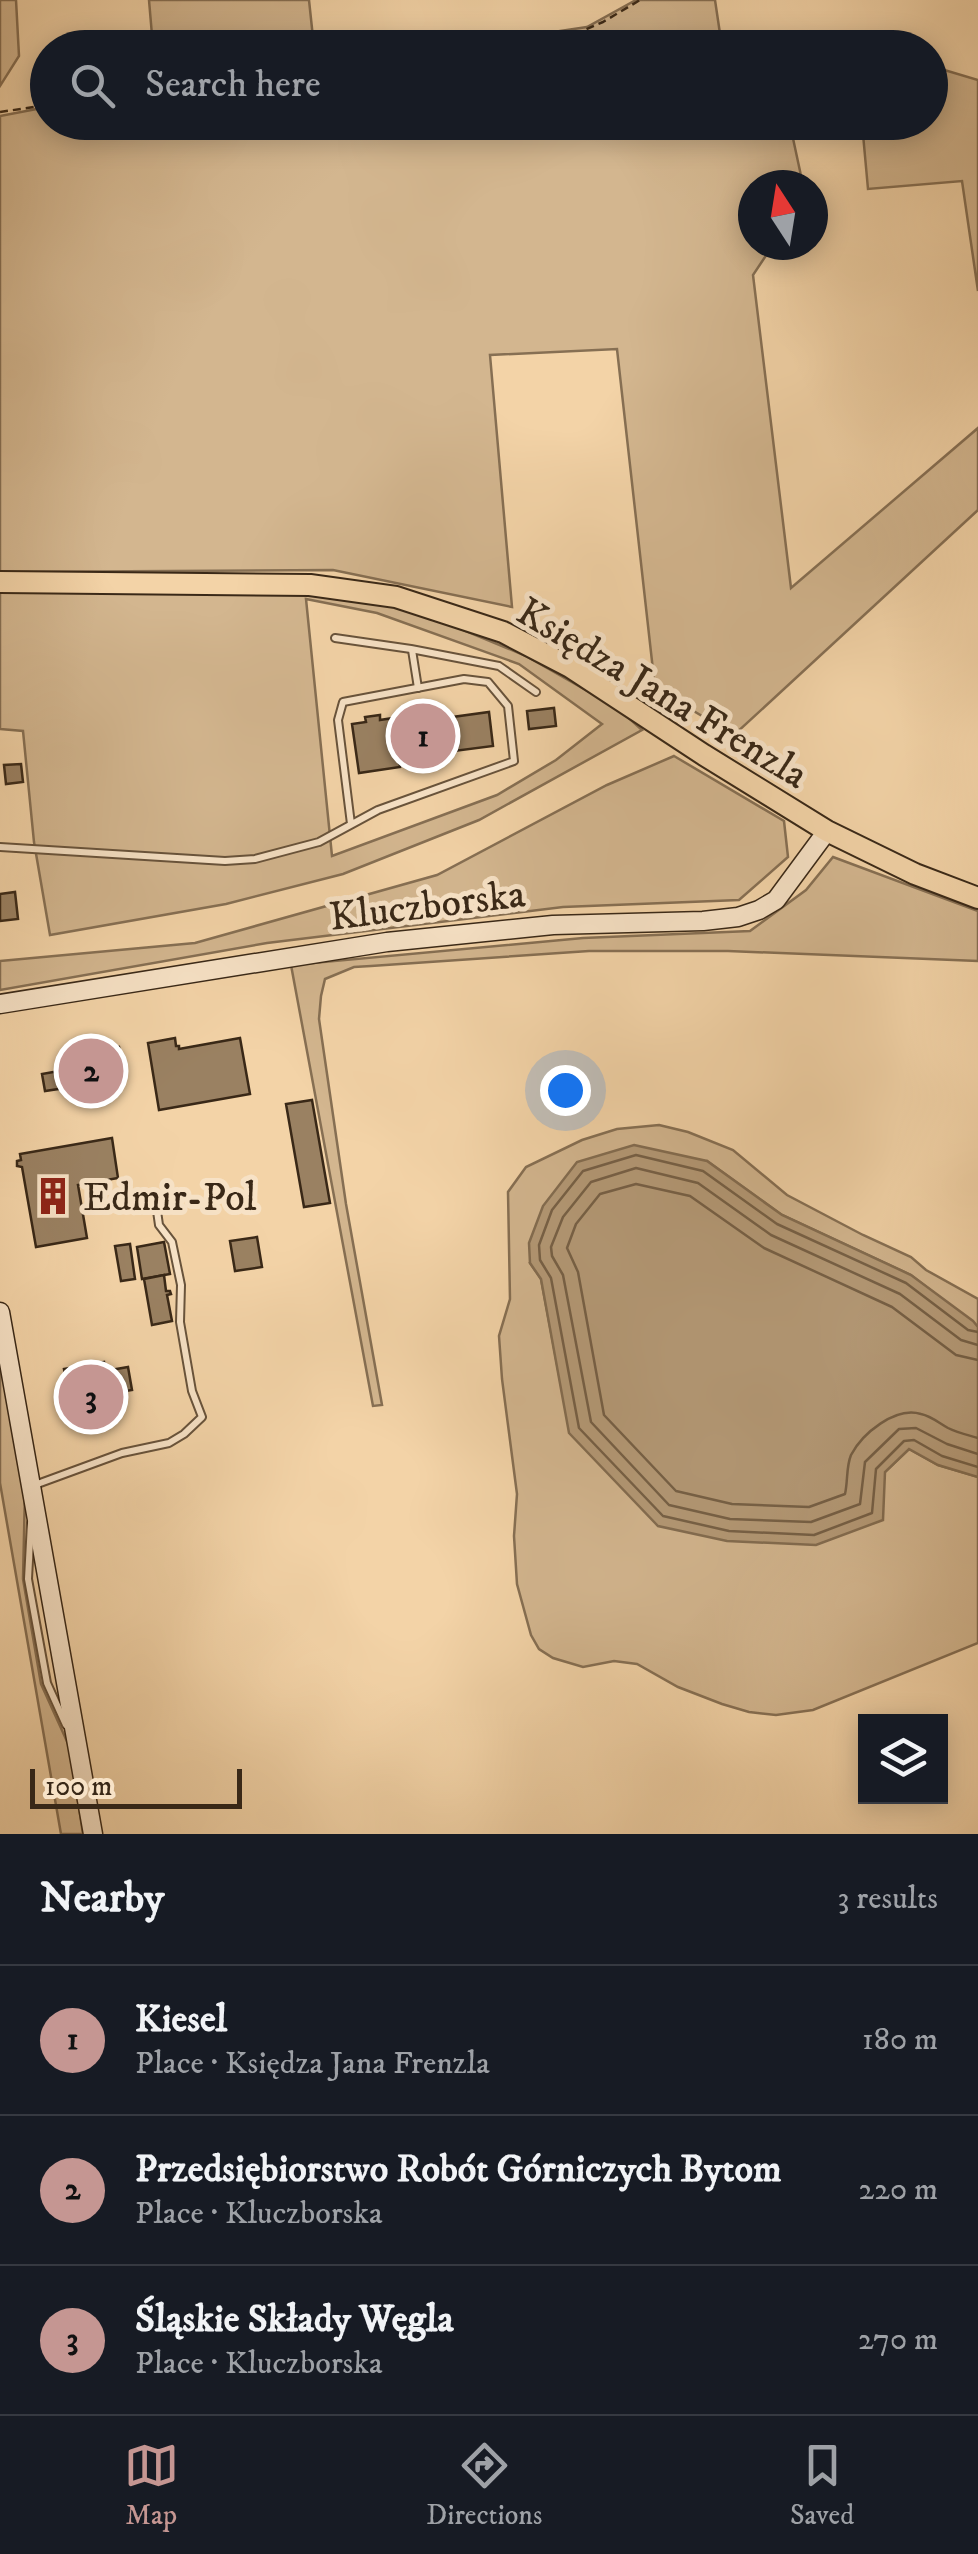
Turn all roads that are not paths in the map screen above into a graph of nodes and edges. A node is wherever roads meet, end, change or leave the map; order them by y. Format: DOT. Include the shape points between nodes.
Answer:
graph roads {
  1 [pos="0,582"];
  2 [pos="334,638"];
  3 [pos="412,649"];
  4 [pos="418,688"];
  5 [pos="536,692"];
  6 [pos="351,824"];
  7 [pos="827,831"];
  8 [pos="0,847"];
  9 [pos="978,898"];
  10 [pos="0,1004"];
  11 [pos="155,1197"];
  12 [pos="0,1312"];
  13 [pos="32,1490"];
  14 [pos="93,1834"];
  1 -- 7 [label="main road, Księdza Jana Frenzla" via="310,585 396,597 503,632 570,667"];
  2 -- 3 [label="lane"];
  3 -- 4 [label="lane"];
  3 -- 5 [label="lane" via="499,666"];
  4 -- 6 [label="lane" via="343,702 338,720"];
  4 -- 6 [label="lane" via="464,679 488,682 508,706 514,761"];
  6 -- 8 [label="lane" via="319,842 225,861"];
  7 -- 9 [label="main road, Księdza Jana Frenzla"];
  7 -- 10 [label="street, Kluczborska" via="776,900 738,918 553,925 387,942"];
  11 -- 13 [label="lane" via="159,1225 172,1242 180,1322 202,1417 169,1443 122,1453"];
  12 -- 13 [label="street"];
  13 -- 14 [label="street"];
}
